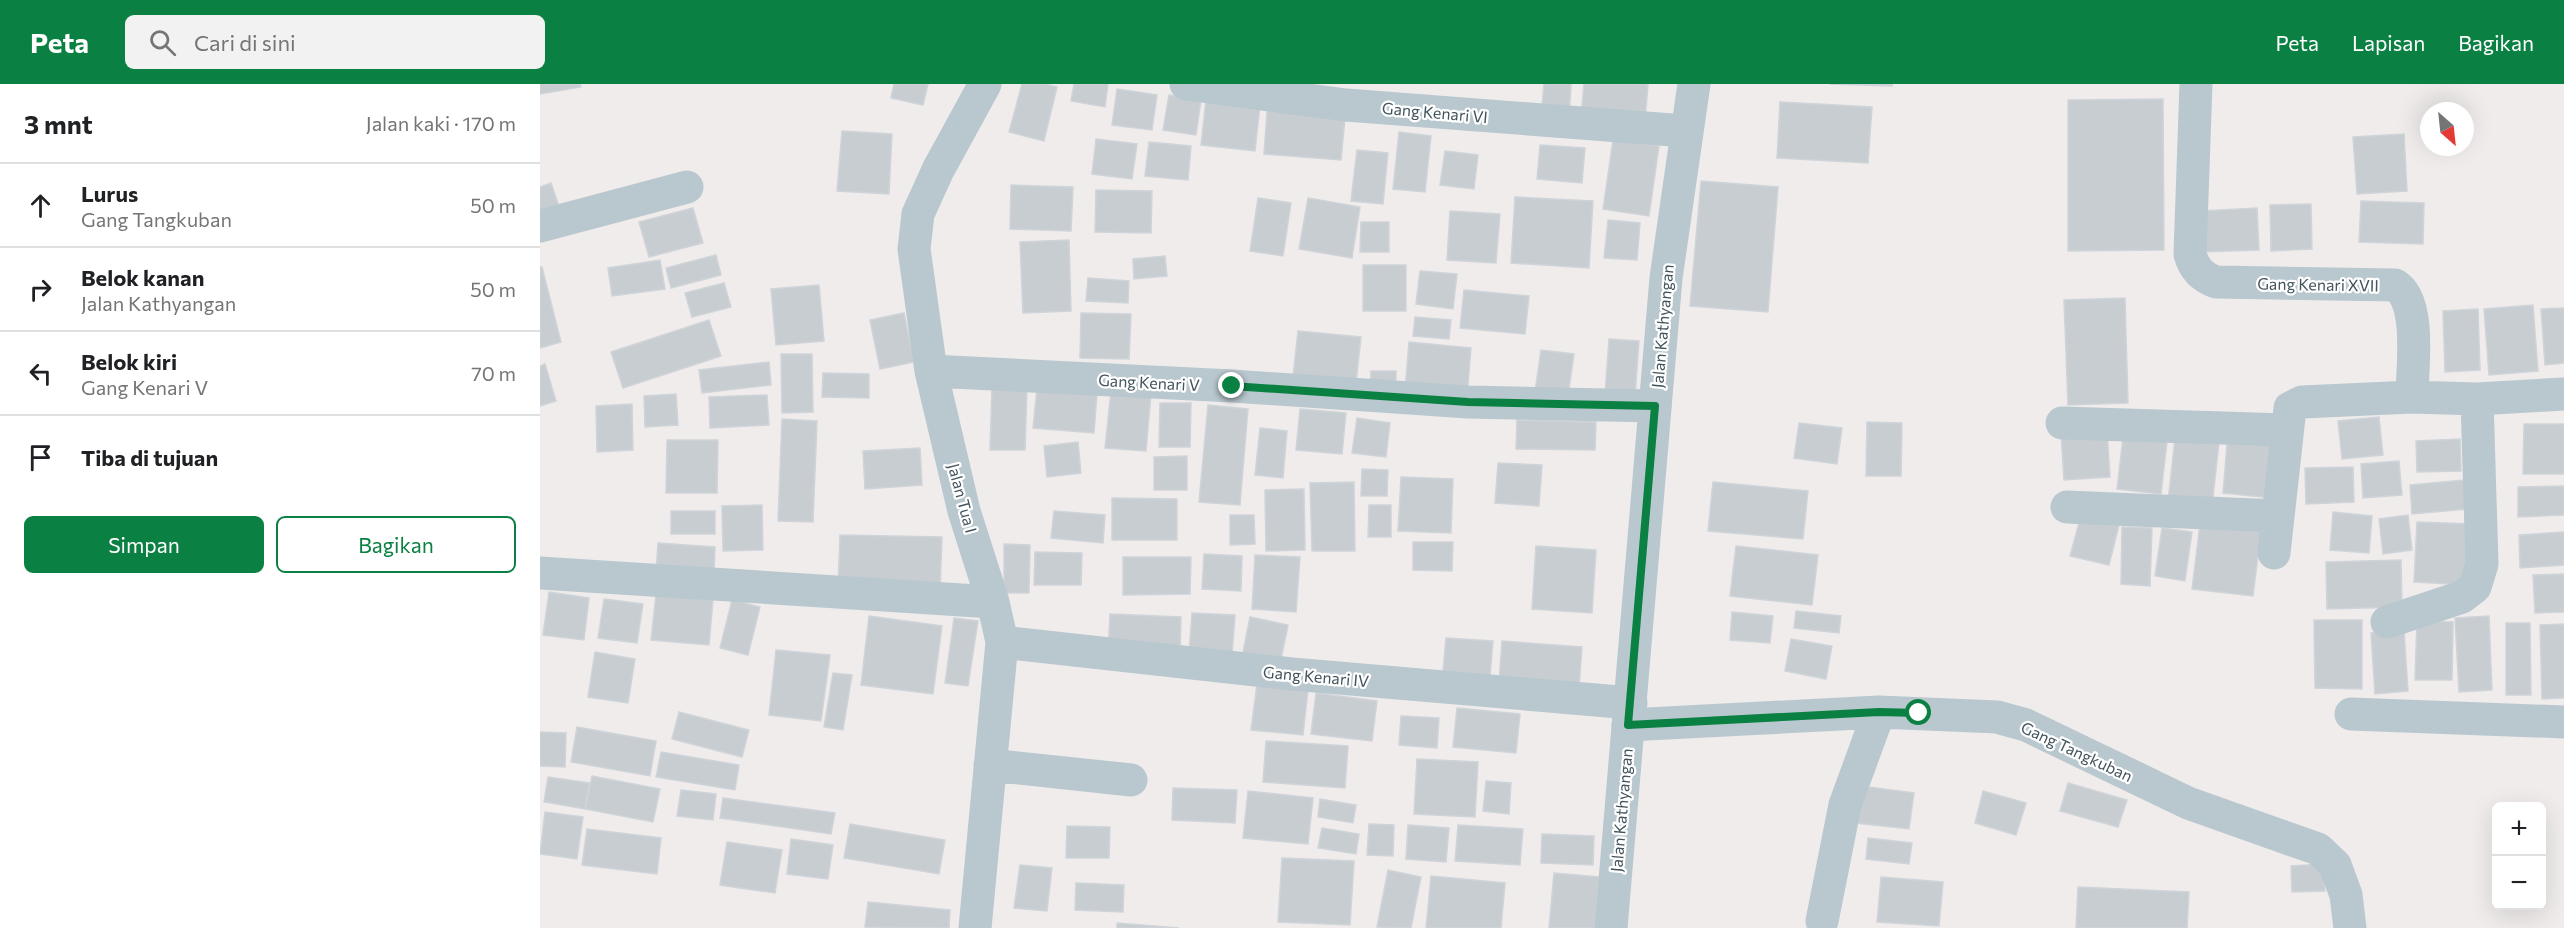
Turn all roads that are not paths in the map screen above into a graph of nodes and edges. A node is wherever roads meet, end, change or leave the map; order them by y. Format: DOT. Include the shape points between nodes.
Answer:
graph roads {
  1 [pos="985,84"];
  2 [pos="1186,84"];
  3 [pos="1694,84"];
  4 [pos="2196,84"];
  5 [pos="1685,131"];
  6 [pos="687,187"];
  7 [pos="540,226"];
  8 [pos="931,370"];
  9 [pos="2564,393"];
  10 [pos="2412,397"];
  11 [pos="2477,399"];
  12 [pos="1655,406"];
  13 [pos="2062,423"];
  14 [pos="2287,430"];
  15 [pos="2067,507"];
  16 [pos="2278,516"];
  17 [pos="2274,553"];
  18 [pos="540,573"];
  19 [pos="993,602"];
  20 [pos="2387,621"];
  21 [pos="1002,642"];
  22 [pos="1879,712"];
  23 [pos="1629,714"];
  24 [pos="2351,714"];
  25 [pos="2564,722"];
  26 [pos="990,765"];
  27 [pos="1131,780"];
  28 [pos="1822,921"];
  29 [pos="975,928"];
  30 [pos="1611,928"];
  31 [pos="2350,928"];
  1 -- 8 [label="street, Jalan Tua I" via="918,214 914,249"];
  2 -- 5 [label="street, Gang Kenari VI" via="1346,105"];
  3 -- 5 [label="street, Jalan Kathyangan"];
  4 -- 10 [label="street, Gang Kenari XVII" via="2192,263 2206,278 2216,282 2395,285 2402,289 2414,328"];
  5 -- 12 [label="street, Jalan Kathyangan"];
  6 -- 7 [label="street"];
  8 -- 12 [label="street, Gang Kenari V" via="1468,402"];
  8 -- 19 [label="street, Jalan Tua I" via="964,510"];
  9 -- 11 [label="street"];
  10 -- 11 [label="street"];
  10 -- 14 [label="street" via="2302,402 2290,408"];
  11 -- 20 [label="street" via="2482,564 2475,587 2462,597"];
  12 -- 23 [label="street, Jalan Kathyangan"];
  13 -- 14 [label="street"];
  14 -- 16 [label="street"];
  15 -- 16 [label="street"];
  16 -- 17 [label="street"];
  18 -- 19 [label="street"];
  19 -- 21 [label="street, Jalan Tua I"];
  21 -- 23 [label="street, Gang Kenari IV"];
  21 -- 26 [label="street, Jalan Tua I"];
  22 -- 23 [label="street, Gang Tangkuban"];
  22 -- 28 [label="street" via="1845,805"];
  22 -- 31 [label="street, Gang Tangkuban" via="1997,717 2026,725 2188,803 2318,849 2336,865 2346,895"];
  23 -- 30 [label="street, Jalan Kathyangan"];
  24 -- 25 [label="street"];
  26 -- 27 [label="street"];
  26 -- 29 [label="street, Jalan Tua I"];
}
